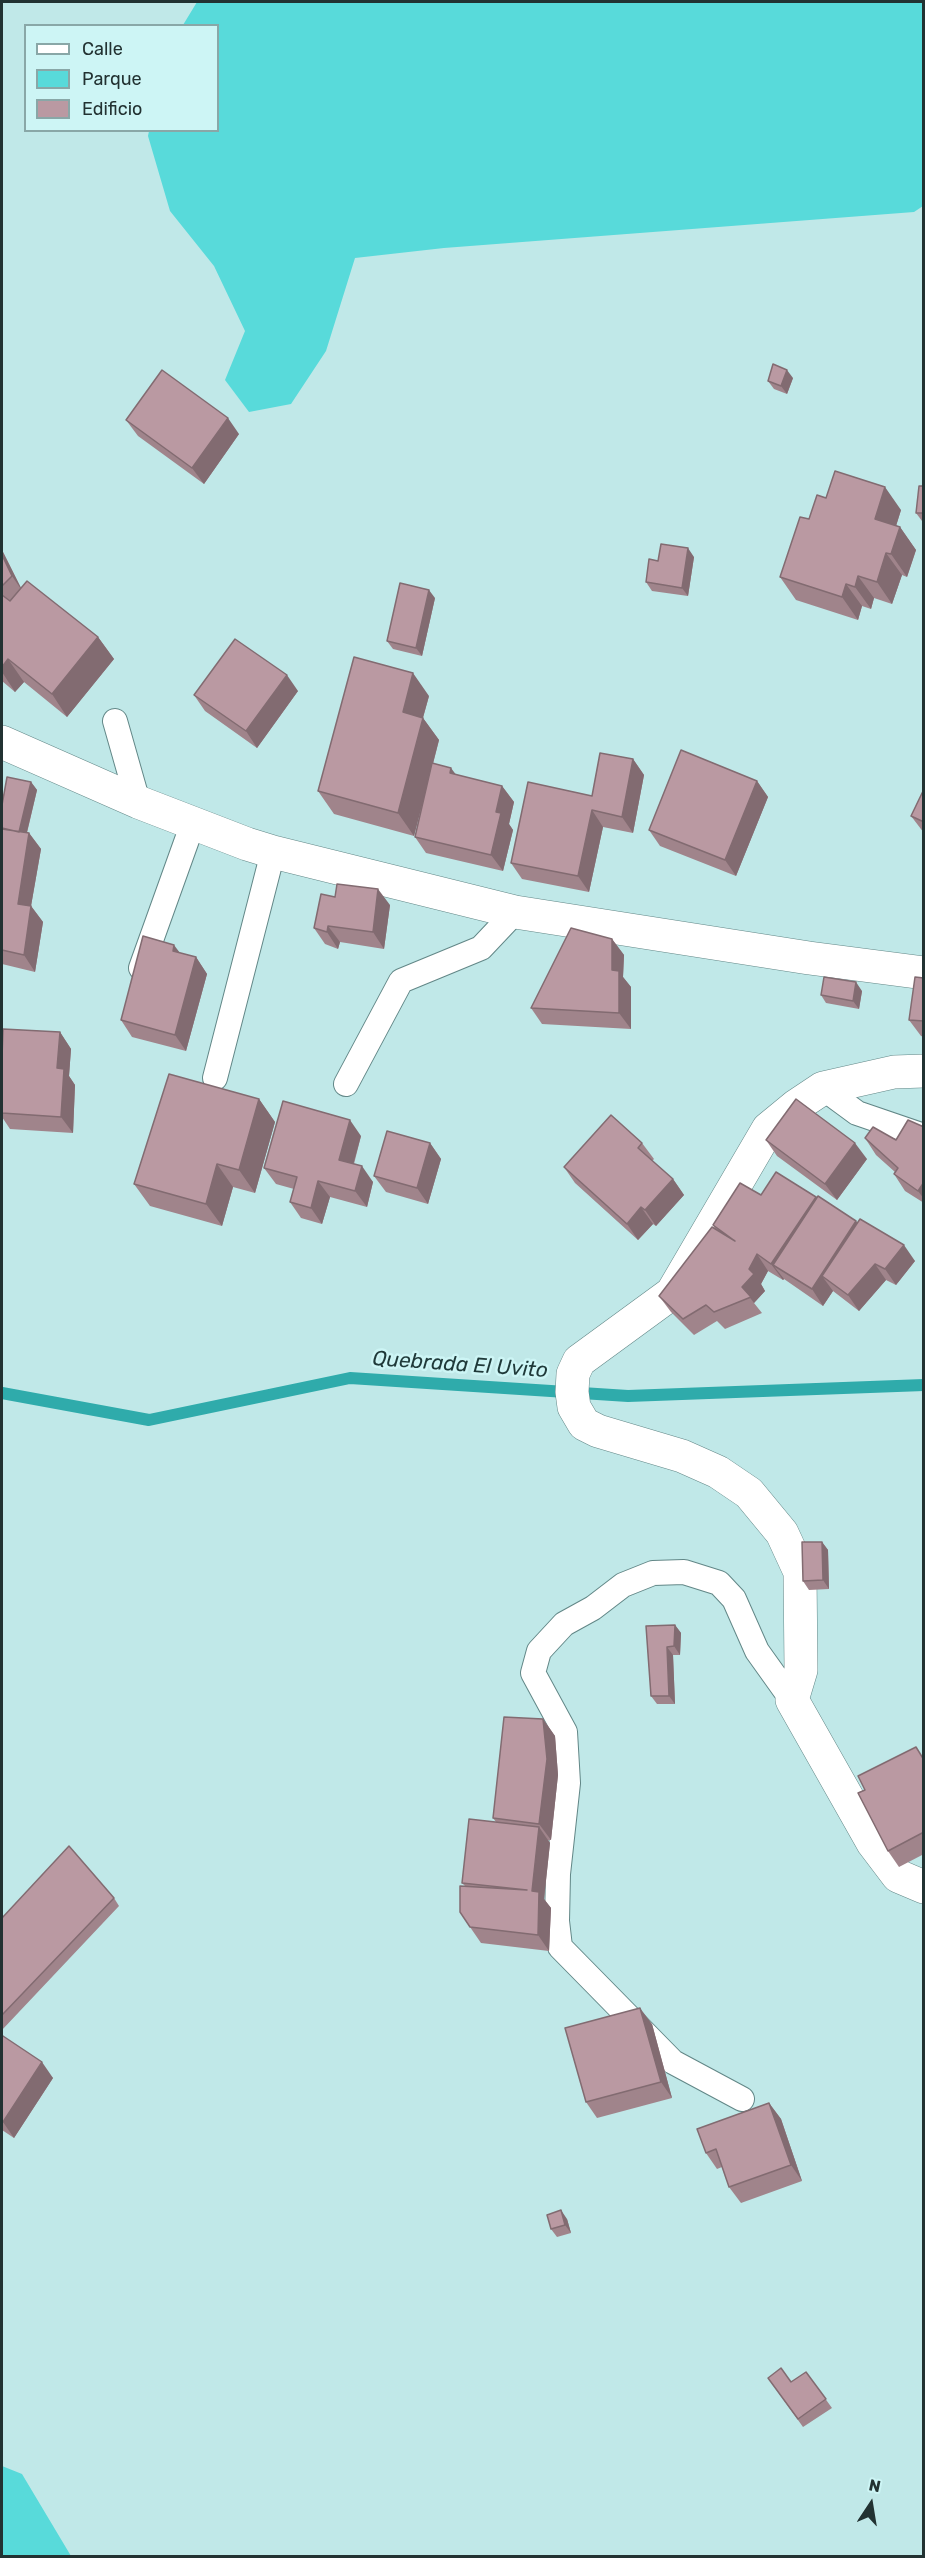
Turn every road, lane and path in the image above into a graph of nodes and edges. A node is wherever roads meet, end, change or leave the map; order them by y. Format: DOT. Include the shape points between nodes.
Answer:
graph roads {
  1 [pos="115,721"];
  2 [pos="2,742"];
  3 [pos="138,802"];
  4 [pos="193,823"];
  5 [pos="273,852"];
  6 [pos="515,912"];
  7 [pos="924,973"];
  8 [pos="135,985"];
  9 [pos="924,1071"];
  10 [pos="215,1078"];
  11 [pos="345,1084"];
  12 [pos="823,1088"];
  13 [pos="924,1136"];
  14 [pos="792,1700"];
  15 [pos="924,1887"];
  16 [pos="742,2099"];
  1 -- 3 [label="lane"];
  2 -- 3 [label="street"];
  3 -- 4 [label="street"];
  4 -- 5 [label="street"];
  4 -- 8 [label="lane"];
  5 -- 6 [label="street"];
  5 -- 10 [label="lane"];
  6 -- 7 [label="street"];
  6 -- 11 [label="lane" via="481,948 401,981"];
  9 -- 12 [label="street" via="894,1072"];
  12 -- 13 [label="lane" via="856,1113"];
  12 -- 14 [label="street" via="768,1129 672,1293 579,1360 572,1392 574,1407 584,1424 718,1472 750,1492 782,1533 800,1572 801,1670"];
  14 -- 15 [label="street" via="873,1843 898,1876"];
  14 -- 16 [label="lane" via="757,1651 735,1599 719,1582 684,1572 653,1573 623,1585 564,1624 539,1651 533,1673 565,1732 568,1783 558,1874 560,1947 673,2062"];
}
